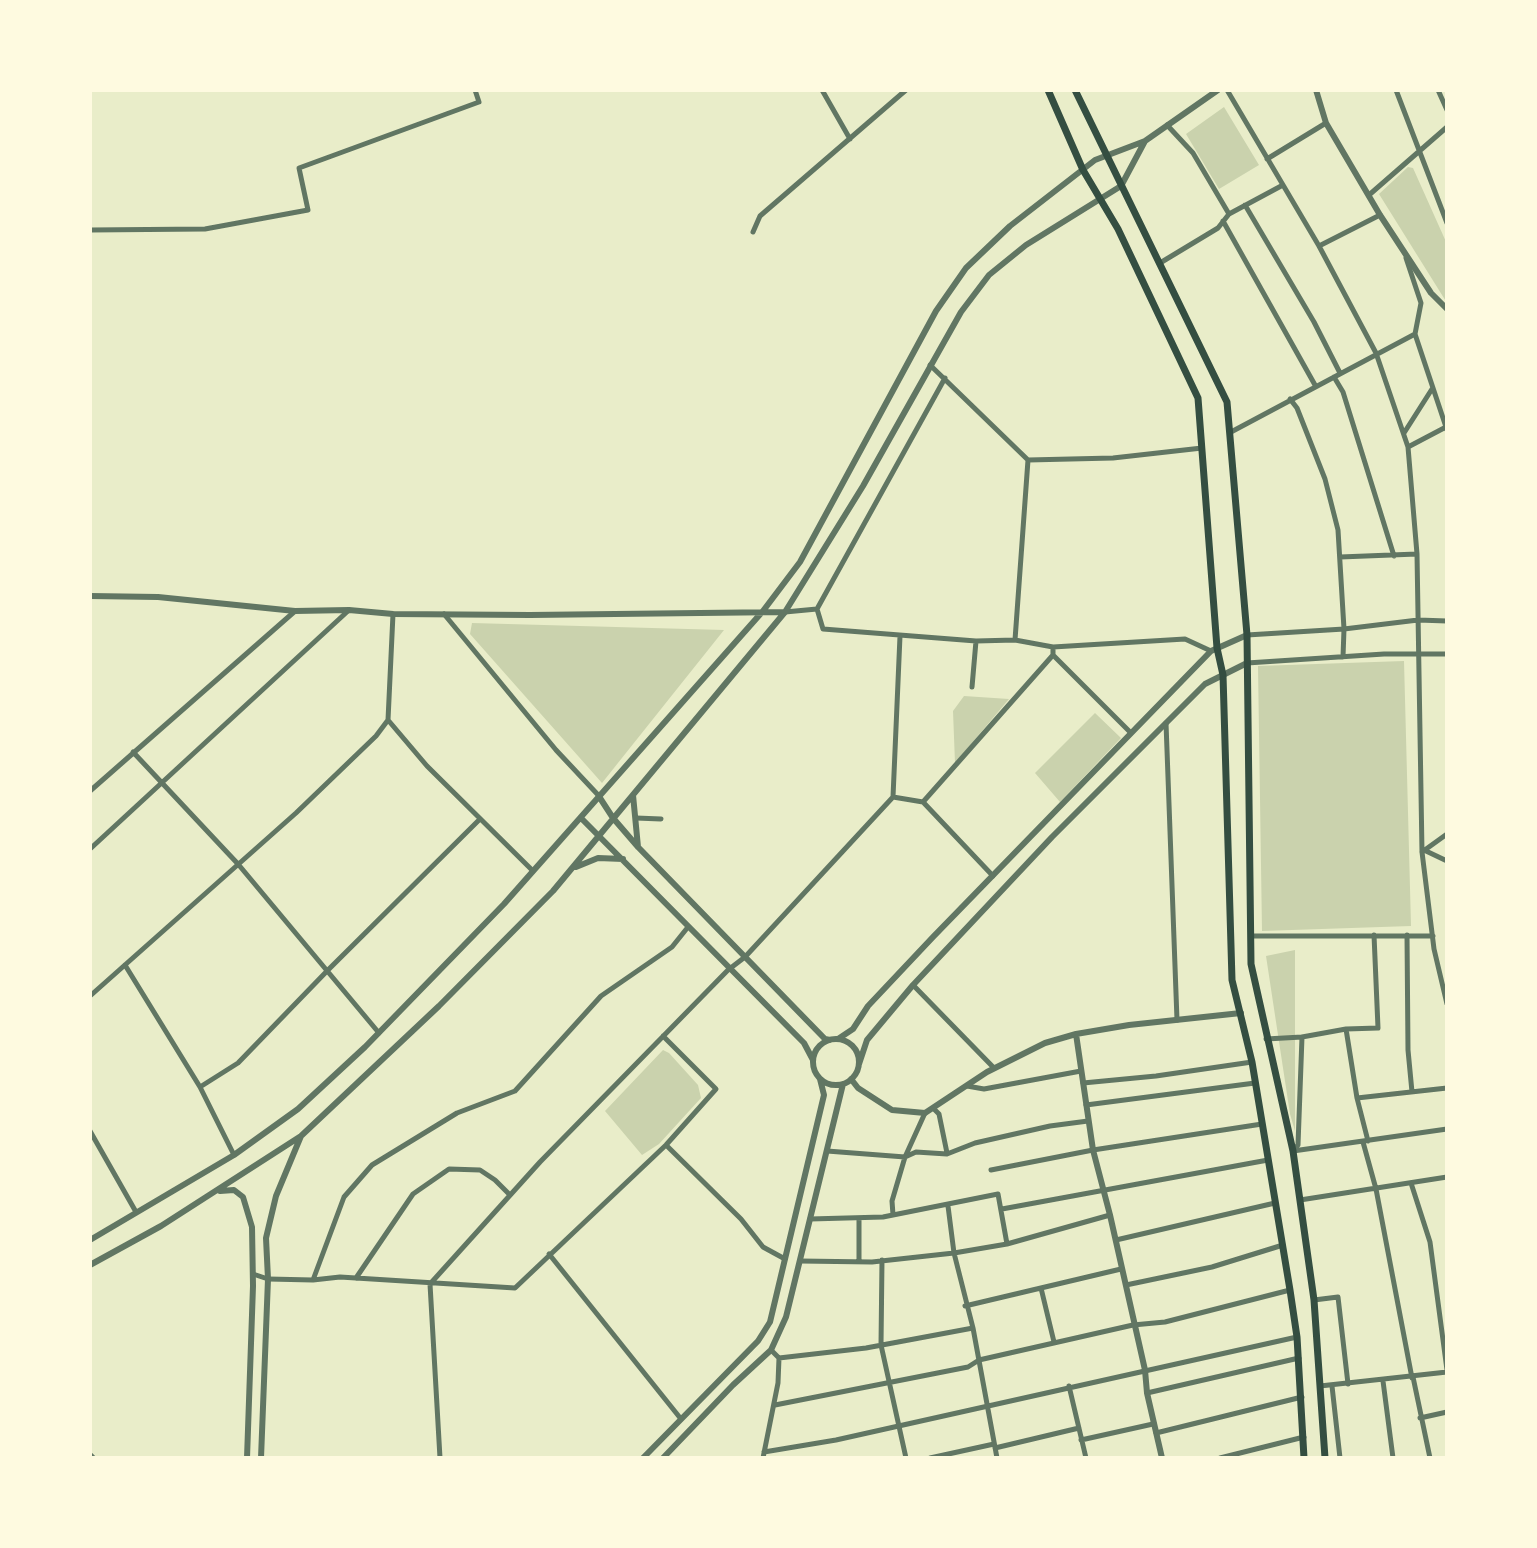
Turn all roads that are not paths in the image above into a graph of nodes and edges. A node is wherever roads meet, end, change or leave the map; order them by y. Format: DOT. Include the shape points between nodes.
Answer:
graph roads {
  1 [pos="475,90"];
  2 [pos="822,90"];
  3 [pos="906,90"];
  4 [pos="1048,90"];
  5 [pos="1075,90"];
  6 [pos="1218,90"];
  7 [pos="1227,90"];
  8 [pos="1316,90"];
  9 [pos="1396,90"];
  10 [pos="1438,90"];
  11 [pos="1447,110"];
  12 [pos="1326,123"];
  13 [pos="1167,125"];
  14 [pos="1447,127"];
  15 [pos="850,139"];
  16 [pos="1145,141"];
  17 [pos="1420,151"];
  18 [pos="1105,155"];
  19 [pos="1267,159"];
  20 [pos="1083,170"];
  21 [pos="1283,185"];
  22 [pos="1121,186"];
  23 [pos="1369,195"];
  24 [pos="1098,200"];
  25 [pos="1245,205"];
  26 [pos="1229,214"];
  27 [pos="1380,215"];
  28 [pos="1223,221"];
  29 [pos="1447,223"];
  30 [pos="90,230"];
  31 [pos="753,232"];
  32 [pos="1319,246"];
  33 [pos="1406,257"];
  34 [pos="1160,263"];
  35 [pos="1447,309"];
  36 [pos="1415,334"];
  37 [pos="1376,353"];
  38 [pos="930,365"];
  39 [pos="1337,375"];
  40 [pos="945,378"];
  41 [pos="1315,385"];
  42 [pos="1432,389"];
  43 [pos="1290,399"];
  44 [pos="1446,429"];
  45 [pos="1231,432"];
  46 [pos="1403,434"];
  47 [pos="1408,447"];
  48 [pos="1202,448"];
  49 [pos="1028,460"];
  50 [pos="1417,554"];
  51 [pos="1394,556"];
  52 [pos="1340,557"];
  53 [pos="90,596"];
  54 [pos="817,609"];
  55 [pos="349,610"];
  56 [pos="295,611"];
  57 [pos="763,611"];
  58 [pos="785,612"];
  59 [pos="393,614"];
  60 [pos="444,614"];
  61 [pos="1418,620"];
  62 [pos="1447,621"];
  63 [pos="1344,629"];
  64 [pos="1247,635"];
  65 [pos="900,636"];
  66 [pos="1015,640"];
  67 [pos="976,641"];
  68 [pos="1053,647"];
  69 [pos="1214,650"];
  70 [pos="1420,654"];
  71 [pos="1447,654"];
  72 [pos="1053,655"];
  73 [pos="1343,657"];
  74 [pos="1247,663"];
  75 [pos="1223,675"];
  76 [pos="972,687"];
  77 [pos="388,720"];
  78 [pos="1166,723"];
  79 [pos="1132,734"];
  80 [pos="133,752"];
  81 [pos="162,784"];
  82 [pos="90,791"];
  83 [pos="633,794"];
  84 [pos="893,797"];
  85 [pos="600,798"];
  86 [pos="923,802"];
  87 [pos="581,818"];
  88 [pos="613,818"];
  89 [pos="636,818"];
  90 [pos="480,819"];
  91 [pos="661,819"];
  92 [pos="1447,834"];
  93 [pos="599,836"];
  94 [pos="638,847"];
  95 [pos="90,849"];
  96 [pos="1424,852"];
  97 [pos="623,859"];
  98 [pos="1447,861"];
  99 [pos="238,864"];
  100 [pos="575,867"];
  101 [pos="533,871"];
  102 [pos="993,876"];
  103 [pos="688,927"];
  104 [pos="1374,935"];
  105 [pos="1407,935"];
  106 [pos="1251,936"];
  107 [pos="1433,936"];
  108 [pos="745,957"];
  109 [pos="125,965"];
  110 [pos="328,970"];
  111 [pos="728,970"];
  112 [pos="913,985"];
  113 [pos="90,996"];
  114 [pos="1447,1004"];
  115 [pos="1241,1013"];
  116 [pos="1177,1020"];
  117 [pos="1346,1029"];
  118 [pos="379,1033"];
  119 [pos="1076,1034"];
  120 [pos="663,1036"];
  121 [pos="1302,1037"];
  122 [pos="834,1039"];
  123 [pos="1266,1039"];
  124 [pos="813,1060"];
  125 [pos="1252,1062"];
  126 [pos="859,1064"];
  127 [pos="994,1068"];
  128 [pos="1081,1071"];
  129 [pos="820,1079"];
  130 [pos="851,1079"];
  131 [pos="1082,1083"];
  132 [pos="1255,1083"];
  133 [pos="843,1084"];
  134 [pos="967,1086"];
  135 [pos="200,1087"];
  136 [pos="1447,1088"];
  137 [pos="1412,1092"];
  138 [pos="1357,1098"];
  139 [pos="1086,1105"];
  140 [pos="934,1109"];
  141 [pos="925,1113"];
  142 [pos="1088,1121"];
  143 [pos="1262,1124"];
  144 [pos="1447,1129"];
  145 [pos="90,1131"];
  146 [pos="301,1136"];
  147 [pos="1365,1142"];
  148 [pos="666,1145"];
  149 [pos="1093,1150"];
  150 [pos="1293,1150"];
  151 [pos="827,1151"];
  152 [pos="947,1154"];
  153 [pos="234,1155"];
  154 [pos="905,1157"];
  155 [pos="1268,1160"];
  156 [pos="991,1170"];
  157 [pos="1447,1177"];
  158 [pos="1411,1183"];
  159 [pos="1376,1189"];
  160 [pos="1102,1190"];
  161 [pos="216,1191"];
  162 [pos="510,1195"];
  163 [pos="1300,1200"];
  164 [pos="1275,1203"];
  165 [pos="948,1206"];
  166 [pos="1002,1209"];
  167 [pos="136,1212"];
  168 [pos="893,1215"];
  169 [pos="1110,1215"];
  170 [pos="859,1218"];
  171 [pos="810,1219"];
  172 [pos="90,1240"];
  173 [pos="1116,1240"];
  174 [pos="1007,1244"];
  175 [pos="1283,1245"];
  176 [pos="954,1253"];
  177 [pos="549,1254"];
  178 [pos="785,1259"];
  179 [pos="882,1260"];
  180 [pos="800,1261"];
  181 [pos="859,1262"];
  182 [pos="90,1265"];
  183 [pos="1121,1269"];
  184 [pos="253,1274"];
  185 [pos="356,1278"];
  186 [pos="268,1279"];
  187 [pos="313,1280"];
  188 [pos="430,1284"];
  189 [pos="1126,1285"];
  190 [pos="1041,1288"];
  191 [pos="1290,1290"];
  192 [pos="1314,1300"];
  193 [pos="965,1306"];
  194 [pos="1133,1325"];
  195 [pos="973,1328"];
  196 [pos="1297,1337"];
  197 [pos="1054,1342"];
  198 [pos="881,1345"];
  199 [pos="771,1350"];
  200 [pos="779,1358"];
  201 [pos="1299,1358"];
  202 [pos="979,1360"];
  203 [pos="1145,1370"];
  204 [pos="1447,1371"];
  205 [pos="1412,1378"];
  206 [pos="1383,1381"];
  207 [pos="889,1382"];
  208 [pos="1348,1384"];
  209 [pos="1069,1386"];
  210 [pos="1319,1386"];
  211 [pos="1332,1386"];
  212 [pos="1147,1393"];
  213 [pos="1302,1397"];
  214 [pos="775,1405"];
  215 [pos="987,1405"];
  216 [pos="1447,1412"];
  217 [pos="1420,1418"];
  218 [pos="681,1419"];
  219 [pos="1153,1424"];
  220 [pos="898,1426"];
  221 [pos="1079,1428"];
  222 [pos="1155,1433"];
  223 [pos="1304,1437"];
  224 [pos="1081,1440"];
  225 [pos="994,1446"];
  226 [pos="763,1455"];
  227 [pos="247,1458"];
  228 [pos="261,1458"];
  229 [pos="440,1458"];
  230 [pos="643,1458"];
  231 [pos="663,1458"];
  232 [pos="906,1458"];
  233 [pos="930,1458"];
  234 [pos="997,1458"];
  235 [pos="1086,1458"];
  236 [pos="1162,1458"];
  237 [pos="1220,1458"];
  238 [pos="1304,1458"];
  239 [pos="1325,1458"];
  240 [pos="1340,1458"];
  241 [pos="1393,1458"];
  242 [pos="1430,1458"];
  1 -- 30 [label="street" via="479,102 299,168 308,210 205,229"];
  2 -- 15 [label="street"];
  3 -- 15 [label="street"];
  4 -- 20 [label="main road"];
  5 -- 18 [label="main road"];
  6 -- 13 [label="street"];
  7 -- 19 [label="street"];
  8 -- 12 [label="street"];
  9 -- 17 [label="street"];
  10 -- 11 [label="street"];
  12 -- 19 [label="street"];
  12 -- 23 [label="street"];
  13 -- 16 [label="street"];
  13 -- 26 [label="street" via="1193,153"];
  14 -- 17 [label="street"];
  15 -- 31 [label="street" via="760,216"];
  16 -- 18 [label="street"];
  16 -- 22 [label="street"];
  17 -- 23 [label="street"];
  17 -- 29 [label="street"];
  18 -- 20 [label="street"];
  18 -- 22 [label="main road"];
  19 -- 21 [label="street"];
  20 -- 24 [label="main road"];
  20 -- 57 [label="street" via="966,268 936,311 800,562"];
  21 -- 25 [label="street"];
  21 -- 32 [label="street"];
  22 -- 24 [label="street"];
  22 -- 34 [label="main road"];
  23 -- 27 [label="street"];
  24 -- 38 [label="street" via="989,275"];
  24 -- 48 [label="main road" via="1118,229 1198,398"];
  25 -- 26 [label="street"];
  25 -- 39 [label="street" via="1314,322"];
  26 -- 28 [label="street"];
  27 -- 32 [label="street"];
  27 -- 33 [label="street"];
  28 -- 34 [label="street"];
  28 -- 41 [label="street"];
  32 -- 37 [label="street"];
  33 -- 35 [label="street"];
  33 -- 36 [label="street" via="1421,303"];
  34 -- 45 [label="main road" via="1227,402"];
  36 -- 37 [label="street"];
  36 -- 42 [label="street"];
  37 -- 39 [label="street"];
  37 -- 46 [label="street"];
  38 -- 40 [label="street"];
  38 -- 58 [label="street"];
  39 -- 41 [label="street"];
  39 -- 51 [label="street"];
  40 -- 49 [label="street"];
  40 -- 54 [label="street"];
  41 -- 43 [label="street"];
  42 -- 44 [label="street"];
  42 -- 46 [label="street"];
  43 -- 45 [label="street"];
  43 -- 52 [label="street" via="1325,479"];
  44 -- 47 [label="street"];
  45 -- 64 [label="main road"];
  46 -- 47 [label="street"];
  47 -- 50 [label="street"];
  48 -- 49 [label="street"];
  48 -- 69 [label="main road"];
  49 -- 66 [label="street"];
  50 -- 51 [label="street"];
  50 -- 61 [label="street"];
  51 -- 52 [label="street"];
  52 -- 63 [label="street"];
  53 -- 56 [label="street"];
  54 -- 58 [label="street"];
  54 -- 65 [label="street" via="823,629"];
  55 -- 56 [label="street"];
  55 -- 59 [label="street"];
  55 -- 81 [label="street"];
  56 -- 80 [label="street"];
  57 -- 58 [label="street"];
  57 -- 60 [label="street"];
  57 -- 85 [label="street"];
  58 -- 83 [label="street"];
  59 -- 60 [label="street"];
  59 -- 77 [label="street"];
  60 -- 85 [label="street"];
  61 -- 62 [label="street"];
  61 -- 63 [label="street"];
  61 -- 70 [label="street"];
  63 -- 64 [label="street"];
  63 -- 73 [label="street"];
  64 -- 69 [label="street"];
  64 -- 74 [label="main road"];
  65 -- 67 [label="street"];
  65 -- 84 [label="street"];
  66 -- 67 [label="street"];
  66 -- 68 [label="street"];
  67 -- 76 [label="street"];
  68 -- 69 [label="street" via="1185,639"];
  68 -- 72 [label="street"];
  69 -- 75 [label="main road"];
  69 -- 79 [label="street"];
  70 -- 71 [label="street"];
  70 -- 73 [label="street"];
  70 -- 96 [label="street"];
  72 -- 79 [label="street"];
  72 -- 86 [label="street"];
  73 -- 74 [label="street"];
  74 -- 75 [label="street"];
  74 -- 106 [label="main road"];
  75 -- 78 [label="street" via="1205,684"];
  75 -- 115 [label="main road" via="1231,965"];
  77 -- 90 [label="street"];
  77 -- 99 [label="street"];
  78 -- 112 [label="street"];
  78 -- 116 [label="street"];
  79 -- 102 [label="street"];
  80 -- 81 [label="street"];
  80 -- 82 [label="street"];
  81 -- 95 [label="street"];
  81 -- 99 [label="street"];
  83 -- 88 [label="street"];
  83 -- 89 [label="street"];
  84 -- 86 [label="street"];
  84 -- 108 [label="street"];
  85 -- 87 [label="street"];
  85 -- 88 [label="street"];
  86 -- 102 [label="street"];
  87 -- 93 [label="street"];
  87 -- 101 [label="street"];
  88 -- 93 [label="street"];
  88 -- 94 [label="street"];
  89 -- 91 [label="street"];
  89 -- 94 [label="street"];
  90 -- 101 [label="street"];
  90 -- 110 [label="street"];
  92 -- 96 [label="street"];
  93 -- 97 [label="street"];
  93 -- 100 [label="street"];
  94 -- 108 [label="street"];
  96 -- 98 [label="street"];
  96 -- 107 [label="street"];
  97 -- 100 [label="street" via="598,858"];
  97 -- 103 [label="street"];
  99 -- 109 [label="street"];
  99 -- 110 [label="street"];
  100 -- 146 [label="street"];
  101 -- 118 [label="street"];
  102 -- 122 [label="street" via="868,1006 853,1029"];
  103 -- 111 [label="street"];
  103 -- 187 [label="street" via="672,947 601,996 515,1091 457,1113 372,1165 344,1197"];
  104 -- 105 [label="street"];
  104 -- 106 [label="street"];
  104 -- 117 [label="street" via="1378,1028"];
  105 -- 107 [label="street"];
  105 -- 137 [label="street"];
  106 -- 123 [label="main road" via="1251,964"];
  107 -- 114 [label="street"];
  108 -- 111 [label="street"];
  108 -- 122 [label="street" via="825,1039"];
  109 -- 113 [label="street"];
  109 -- 135 [label="street"];
  110 -- 118 [label="street"];
  110 -- 135 [label="street" via="238,1063"];
  111 -- 120 [label="street"];
  111 -- 124 [label="street" via="804,1043"];
  112 -- 126 [label="street" via="867,1040"];
  112 -- 127 [label="street"];
  115 -- 116 [label="street"];
  115 -- 125 [label="main road"];
  116 -- 119 [label="street"];
  117 -- 121 [label="street"];
  117 -- 138 [label="street"];
  118 -- 153 [label="street" via="298,1109"];
  119 -- 127 [label="street"];
  119 -- 128 [label="street"];
  120 -- 148 [label="street" via="716,1089"];
  120 -- 162 [label="street"];
  121 -- 123 [label="street"];
  121 -- 150 [label="street" via="1298,1145"];
  122 -- 124 [label="street" via="818,1047"];
  122 -- 126 [label="street" via="851,1045"];
  123 -- 150 [label="main road"];
  124 -- 129 [label="street"];
  125 -- 131 [label="street"];
  125 -- 132 [label="main road"];
  126 -- 130 [label="street"];
  127 -- 134 [label="street"];
  128 -- 131 [label="street"];
  128 -- 134 [label="street" via="984,1089"];
  129 -- 133 [label="street"];
  129 -- 178 [label="street" via="824,1095"];
  130 -- 133 [label="street"];
  130 -- 141 [label="street" via="892,1110"];
  131 -- 139 [label="street"];
  132 -- 139 [label="street"];
  132 -- 143 [label="main road"];
  133 -- 151 [label="street"];
  134 -- 140 [label="street"];
  135 -- 153 [label="street"];
  136 -- 137 [label="street"];
  137 -- 138 [label="street"];
  138 -- 147 [label="street"];
  139 -- 142 [label="street"];
  140 -- 141 [label="street"];
  140 -- 152 [label="street"];
  141 -- 154 [label="street"];
  142 -- 149 [label="street"];
  142 -- 152 [label="street" via="975,1143"];
  143 -- 149 [label="street"];
  143 -- 155 [label="main road"];
  144 -- 147 [label="street"];
  145 -- 167 [label="street"];
  146 -- 161 [label="street"];
  146 -- 186 [label="street" via="269,1222"];
  147 -- 150 [label="street"];
  147 -- 159 [label="street"];
  148 -- 177 [label="street"];
  148 -- 178 [label="street" via="763,1247"];
  149 -- 156 [label="street"];
  149 -- 160 [label="street"];
  150 -- 163 [label="main road"];
  151 -- 154 [label="street"];
  151 -- 171 [label="street"];
  152 -- 154 [label="street" via="916,1152"];
  153 -- 167 [label="street"];
  154 -- 168 [label="street"];
  155 -- 160 [label="street"];
  155 -- 164 [label="main road"];
  157 -- 158 [label="street"];
  158 -- 159 [label="street"];
  158 -- 204 [label="street" via="1430,1242"];
  159 -- 163 [label="street"];
  159 -- 205 [label="street"];
  160 -- 166 [label="street"];
  160 -- 169 [label="street"];
  161 -- 182 [label="street"];
  161 -- 184 [label="street" via="234,1190 248,1207"];
  162 -- 185 [label="street" via="480,1170 449,1169 413,1194"];
  162 -- 188 [label="street"];
  163 -- 192 [label="main road"];
  164 -- 173 [label="street"];
  164 -- 175 [label="main road"];
  165 -- 166 [label="street" via="998,1194"];
  165 -- 168 [label="street"];
  165 -- 176 [label="street"];
  166 -- 174 [label="street"];
  167 -- 172 [label="street"];
  168 -- 170 [label="street"];
  169 -- 173 [label="street"];
  169 -- 174 [label="street"];
  170 -- 171 [label="street"];
  170 -- 181 [label="street"];
  171 -- 180 [label="street"];
  173 -- 183 [label="street"];
  174 -- 176 [label="street"];
  175 -- 189 [label="street"];
  175 -- 191 [label="main road"];
  176 -- 179 [label="street"];
  176 -- 193 [label="street"];
  177 -- 188 [label="street" via="515,1288"];
  177 -- 218 [label="street"];
  178 -- 218 [label="street" via="764,1332"];
  179 -- 181 [label="street"];
  179 -- 198 [label="street"];
  180 -- 181 [label="street"];
  180 -- 199 [label="street" via="786,1317"];
  183 -- 189 [label="street"];
  183 -- 190 [label="street"];
  184 -- 186 [label="street"];
  184 -- 227 [label="street"];
  185 -- 187 [label="street"];
  185 -- 188 [label="street"];
  186 -- 187 [label="street"];
  186 -- 228 [label="street"];
  188 -- 229 [label="street"];
  189 -- 194 [label="street"];
  190 -- 193 [label="street"];
  190 -- 197 [label="street"];
  191 -- 194 [label="street" via="1165,1322"];
  191 -- 196 [label="main road"];
  192 -- 208 [label="street" via="1338,1297"];
  192 -- 210 [label="main road"];
  193 -- 195 [label="street"];
  194 -- 197 [label="street"];
  194 -- 203 [label="street"];
  195 -- 198 [label="street"];
  195 -- 202 [label="street"];
  196 -- 201 [label="main road"];
  196 -- 203 [label="street"];
  197 -- 202 [label="street"];
  198 -- 200 [label="street"];
  198 -- 207 [label="street"];
  199 -- 200 [label="street"];
  199 -- 231 [label="street"];
  200 -- 214 [label="street"];
  201 -- 212 [label="street"];
  201 -- 213 [label="main road"];
  202 -- 207 [label="street" via="968,1367"];
  202 -- 215 [label="street"];
  203 -- 209 [label="street"];
  203 -- 212 [label="street"];
  204 -- 205 [label="street"];
  205 -- 206 [label="street"];
  205 -- 217 [label="street"];
  206 -- 208 [label="street"];
  206 -- 241 [label="street"];
  207 -- 214 [label="street"];
  207 -- 220 [label="street"];
  208 -- 211 [label="street"];
  209 -- 215 [label="street"];
  209 -- 221 [label="street"];
  210 -- 211 [label="street"];
  210 -- 239 [label="main road"];
  211 -- 240 [label="street"];
  212 -- 219 [label="street"];
  213 -- 222 [label="street"];
  213 -- 223 [label="main road"];
  214 -- 226 [label="street"];
  215 -- 220 [label="street"];
  215 -- 225 [label="street"];
  216 -- 217 [label="street"];
  217 -- 242 [label="street"];
  218 -- 230 [label="street"];
  219 -- 222 [label="street"];
  219 -- 224 [label="street"];
  220 -- 226 [label="street"];
  220 -- 232 [label="street"];
  221 -- 224 [label="street"];
  221 -- 225 [label="street"];
  222 -- 236 [label="street"];
  223 -- 237 [label="street"];
  223 -- 238 [label="main road"];
  224 -- 235 [label="street"];
  225 -- 233 [label="street"];
  225 -- 234 [label="street"];
}
